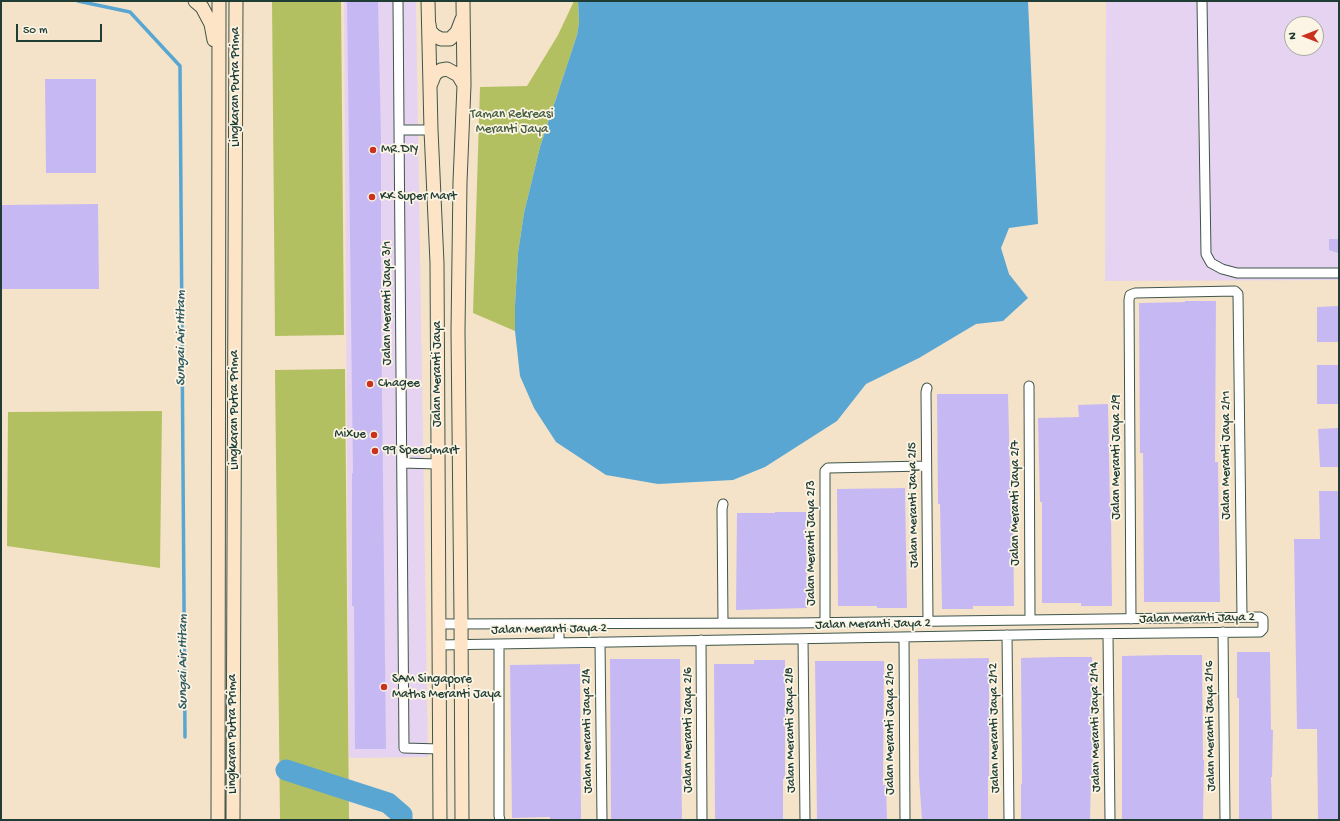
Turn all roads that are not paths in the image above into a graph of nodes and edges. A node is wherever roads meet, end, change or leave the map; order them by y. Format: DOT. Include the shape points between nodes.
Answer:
graph roads {
  1 [pos="195,1"];
  2 [pos="219,1"];
  3 [pos="236,1"];
  4 [pos="398,1"];
  5 [pos="428,1"];
  6 [pos="463,1"];
  7 [pos="1202,1"];
  8 [pos="464,15"];
  9 [pos="428,20"];
  10 [pos="219,65"];
  11 [pos="464,85"];
  12 [pos="430,88"];
  13 [pos="400,130"];
  14 [pos="431,130"];
  15 [pos="1339,273"];
  16 [pos="1238,294"];
  17 [pos="1029,386"];
  18 [pos="927,388"];
  19 [pos="402,463"];
  20 [pos="438,464"];
  21 [pos="926,466"];
  22 [pos="723,504"];
  23 [pos="1242,617"];
  24 [pos="1131,619"];
  25 [pos="1030,620"];
  26 [pos="928,621"];
  27 [pos="955,621"];
  28 [pos="723,623"];
  29 [pos="755,623"];
  30 [pos="825,623"];
  31 [pos="439,624"];
  32 [pos="461,624"];
  33 [pos="559,624"];
  34 [pos="1223,632"];
  35 [pos="1108,634"];
  36 [pos="1007,635"];
  37 [pos="955,636"];
  38 [pos="904,637"];
  39 [pos="803,639"];
  40 [pos="701,640"];
  41 [pos="755,640"];
  42 [pos="600,642"];
  43 [pos="559,643"];
  44 [pos="499,644"];
  45 [pos="439,645"];
  46 [pos="462,645"];
  47 [pos="440,749"];
  48 [pos="218,820"];
  49 [pos="233,820"];
  50 [pos="440,820"];
  51 [pos="462,820"];
  52 [pos="500,820"];
  53 [pos="602,820"];
  54 [pos="702,820"];
  55 [pos="805,820"];
  56 [pos="905,820"];
  57 [pos="1010,820"];
  58 [pos="1110,820"];
  59 [pos="1225,820"];
  1 -- 10 [label="street" via="202,7 211,24"];
  2 -- 10 [label="street, Lingkaran Putra Prima"];
  3 -- 49 [label="street, Lingkaran Putra Prima"];
  4 -- 13 [label="street, Jalan Meranti Jaya 3/1"];
  5 -- 9 [label="street, Jalan Meranti Jaya"];
  6 -- 8 [label="street, Jalan Meranti Jaya"];
  7 -- 15 [label="street" via="1206,254 1211,263 1237,273"];
  8 -- 9 [label="street" via="457,32 450,39 435,36 430,31"];
  8 -- 11 [label="street, Jalan Meranti Jaya"];
  9 -- 12 [label="street, Jalan Meranti Jaya"];
  10 -- 48 [label="street, Lingkaran Putra Prima"];
  11 -- 12 [label="street" via="458,75 447,69 434,76"];
  11 -- 32 [label="street, Jalan Meranti Jaya" via="458,331"];
  12 -- 14 [label="street, Jalan Meranti Jaya"];
  13 -- 14 [label="street"];
  13 -- 19 [label="street, Jalan Meranti Jaya 3/1"];
  14 -- 20 [label="street, Jalan Meranti Jaya" via="437,263"];
  16 -- 23 [label="street, Jalan Meranti Jaya 2/11"];
  16 -- 24 [label="street, Jalan Meranti Jaya 2/9" via="1235,291 1130,295"];
  17 -- 25 [label="street, Jalan Meranti Jaya 2/7"];
  18 -- 21 [label="street, Jalan Meranti Jaya 2/5"];
  19 -- 20 [label="street"];
  19 -- 47 [label="street, Jalan Meranti Jaya 3/1" via="404,748"];
  20 -- 31 [label="street, Jalan Meranti Jaya"];
  21 -- 26 [label="street, Jalan Meranti Jaya 2/5"];
  21 -- 30 [label="street, Jalan Meranti Jaya 2/3" via="828,468 825,471"];
  22 -- 28 [label="street"];
  23 -- 24 [label="street, Jalan Meranti Jaya 2"];
  23 -- 34 [label="street, Jalan Meranti Jaya 2" via="1260,617 1263,619 1263,629 1260,632"];
  24 -- 25 [label="street, Jalan Meranti Jaya 2"];
  25 -- 27 [label="street, Jalan Meranti Jaya 2"];
  26 -- 27 [label="street, Jalan Meranti Jaya 2"];
  26 -- 30 [label="street, Jalan Meranti Jaya 2"];
  27 -- 37 [label="street"];
  28 -- 29 [label="street, Jalan Meranti Jaya 2"];
  28 -- 33 [label="street, Jalan Meranti Jaya 2"];
  29 -- 30 [label="street, Jalan Meranti Jaya 2"];
  29 -- 41 [label="street"];
  31 -- 32 [label="street, Jalan Meranti Jaya 2"];
  31 -- 45 [label="street, Jalan Meranti Jaya"];
  32 -- 33 [label="street, Jalan Meranti Jaya 2"];
  32 -- 46 [label="street, Jalan Meranti Jaya"];
  33 -- 43 [label="street"];
  34 -- 35 [label="street, Jalan Meranti Jaya 2"];
  34 -- 59 [label="street, Jalan Meranti Jaya 2/16"];
  35 -- 36 [label="street, Jalan Meranti Jaya 2"];
  35 -- 58 [label="street, Jalan Meranti Jaya 2/14"];
  36 -- 37 [label="street, Jalan Meranti Jaya 2"];
  36 -- 57 [label="street, Jalan Meranti Jaya 2/12"];
  37 -- 38 [label="street, Jalan Meranti Jaya 2"];
  38 -- 39 [label="street, Jalan Meranti Jaya 2"];
  38 -- 56 [label="street, Jalan Meranti Jaya 2/10"];
  39 -- 41 [label="street, Jalan Meranti Jaya 2"];
  39 -- 55 [label="street, Jalan Meranti Jaya 2/8"];
  40 -- 41 [label="street, Jalan Meranti Jaya 2"];
  40 -- 42 [label="street, Jalan Meranti Jaya 2"];
  40 -- 54 [label="street, Jalan Meranti Jaya 2/6"];
  42 -- 43 [label="street, Jalan Meranti Jaya 2"];
  42 -- 53 [label="street, Jalan Meranti Jaya 2/4"];
  43 -- 44 [label="street, Jalan Meranti Jaya 2"];
  44 -- 46 [label="street, Jalan Meranti Jaya 2"];
  44 -- 52 [label="street"];
  45 -- 46 [label="street, Jalan Meranti Jaya 2"];
  45 -- 47 [label="street, Jalan Meranti Jaya"];
  46 -- 51 [label="street, Jalan Meranti Jaya"];
  47 -- 50 [label="street, Jalan Meranti Jaya"];
}
